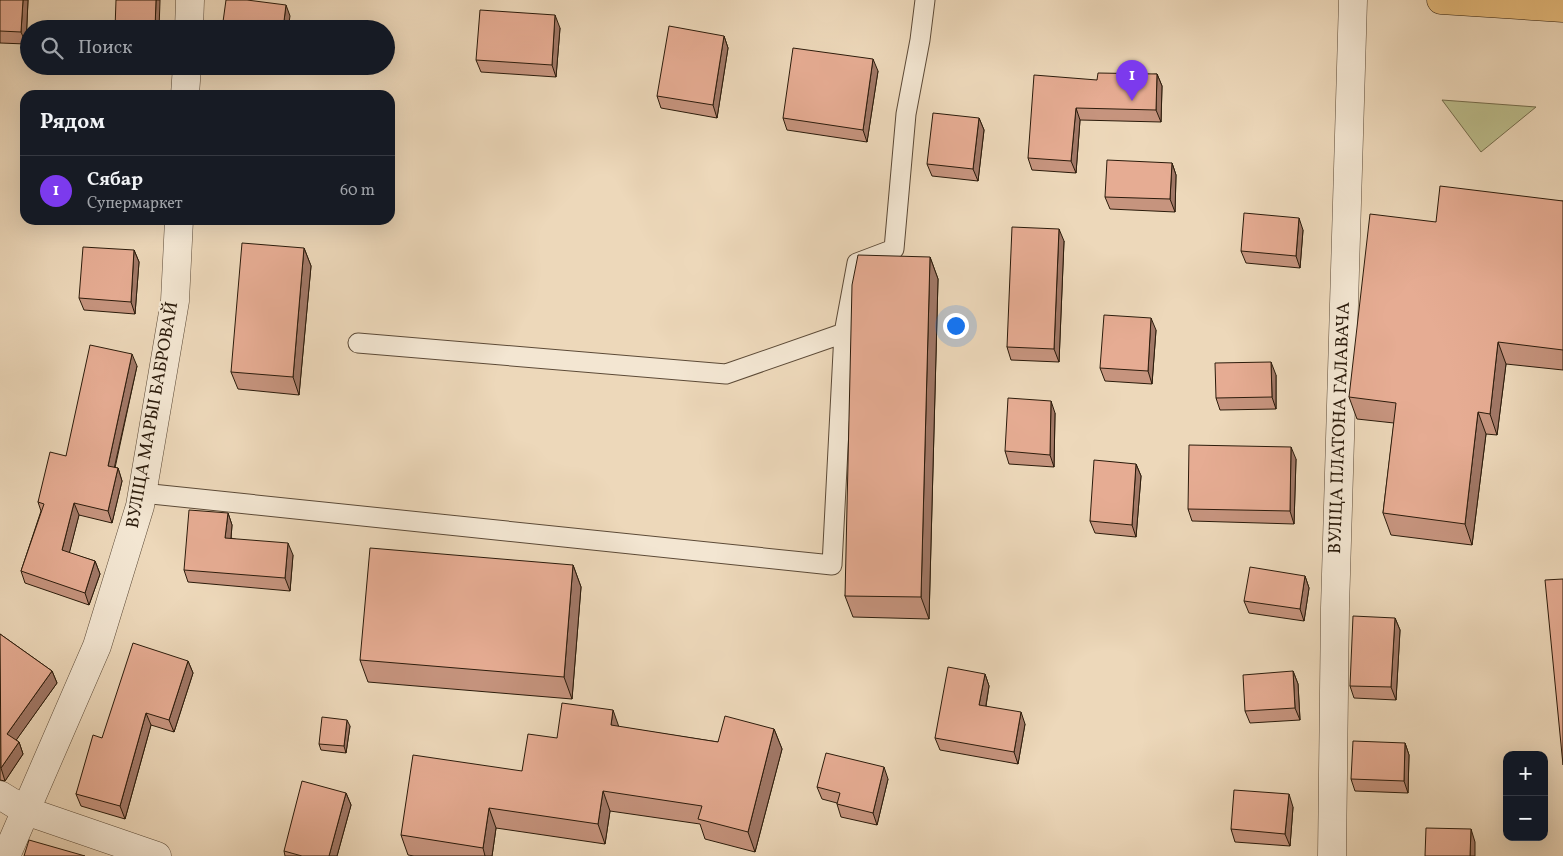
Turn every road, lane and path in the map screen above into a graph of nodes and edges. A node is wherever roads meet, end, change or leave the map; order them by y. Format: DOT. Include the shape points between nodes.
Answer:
graph roads {
  1 [pos="190,0"];
  2 [pos="925,0"];
  3 [pos="1353,0"];
  4 [pos="1441,0"];
  5 [pos="1563,8"];
  6 [pos="189,20"];
  7 [pos="186,75"];
  8 [pos="185,90"];
  9 [pos="179,225"];
  10 [pos="844,333"];
  11 [pos="358,343"];
  12 [pos="142,493"];
  13 [pos="0,795"];
  14 [pos="26,811"];
  15 [pos="6,856"];
  16 [pos="157,856"];
  17 [pos="1332,856"];
  1 -- 6 [label="street"];
  2 -- 10 [label="lane" via="906,114 894,249 857,263"];
  3 -- 17 [label="street, ВУЛІЦА ПЛАТОНА ГАЛАВАЧА" via="1335,608"];
  4 -- 5 [label="main road"];
  7 -- 8 [label="street"];
  9 -- 12 [label="street, ВУЛІЦА МАРЫІ БАБРОВАЙ" via="175,301"];
  10 -- 11 [label="lane" via="726,374"];
  10 -- 12 [label="lane" via="832,565"];
  12 -- 14 [label="street, ВУЛІЦА МАРЫІ БАБРОВАЙ" via="98,646"];
  13 -- 14 [label="street"];
  14 -- 15 [label="street, ВУЛІЦА МАРЫІ БАБРОВАЙ"];
  14 -- 16 [label="street"];
}
